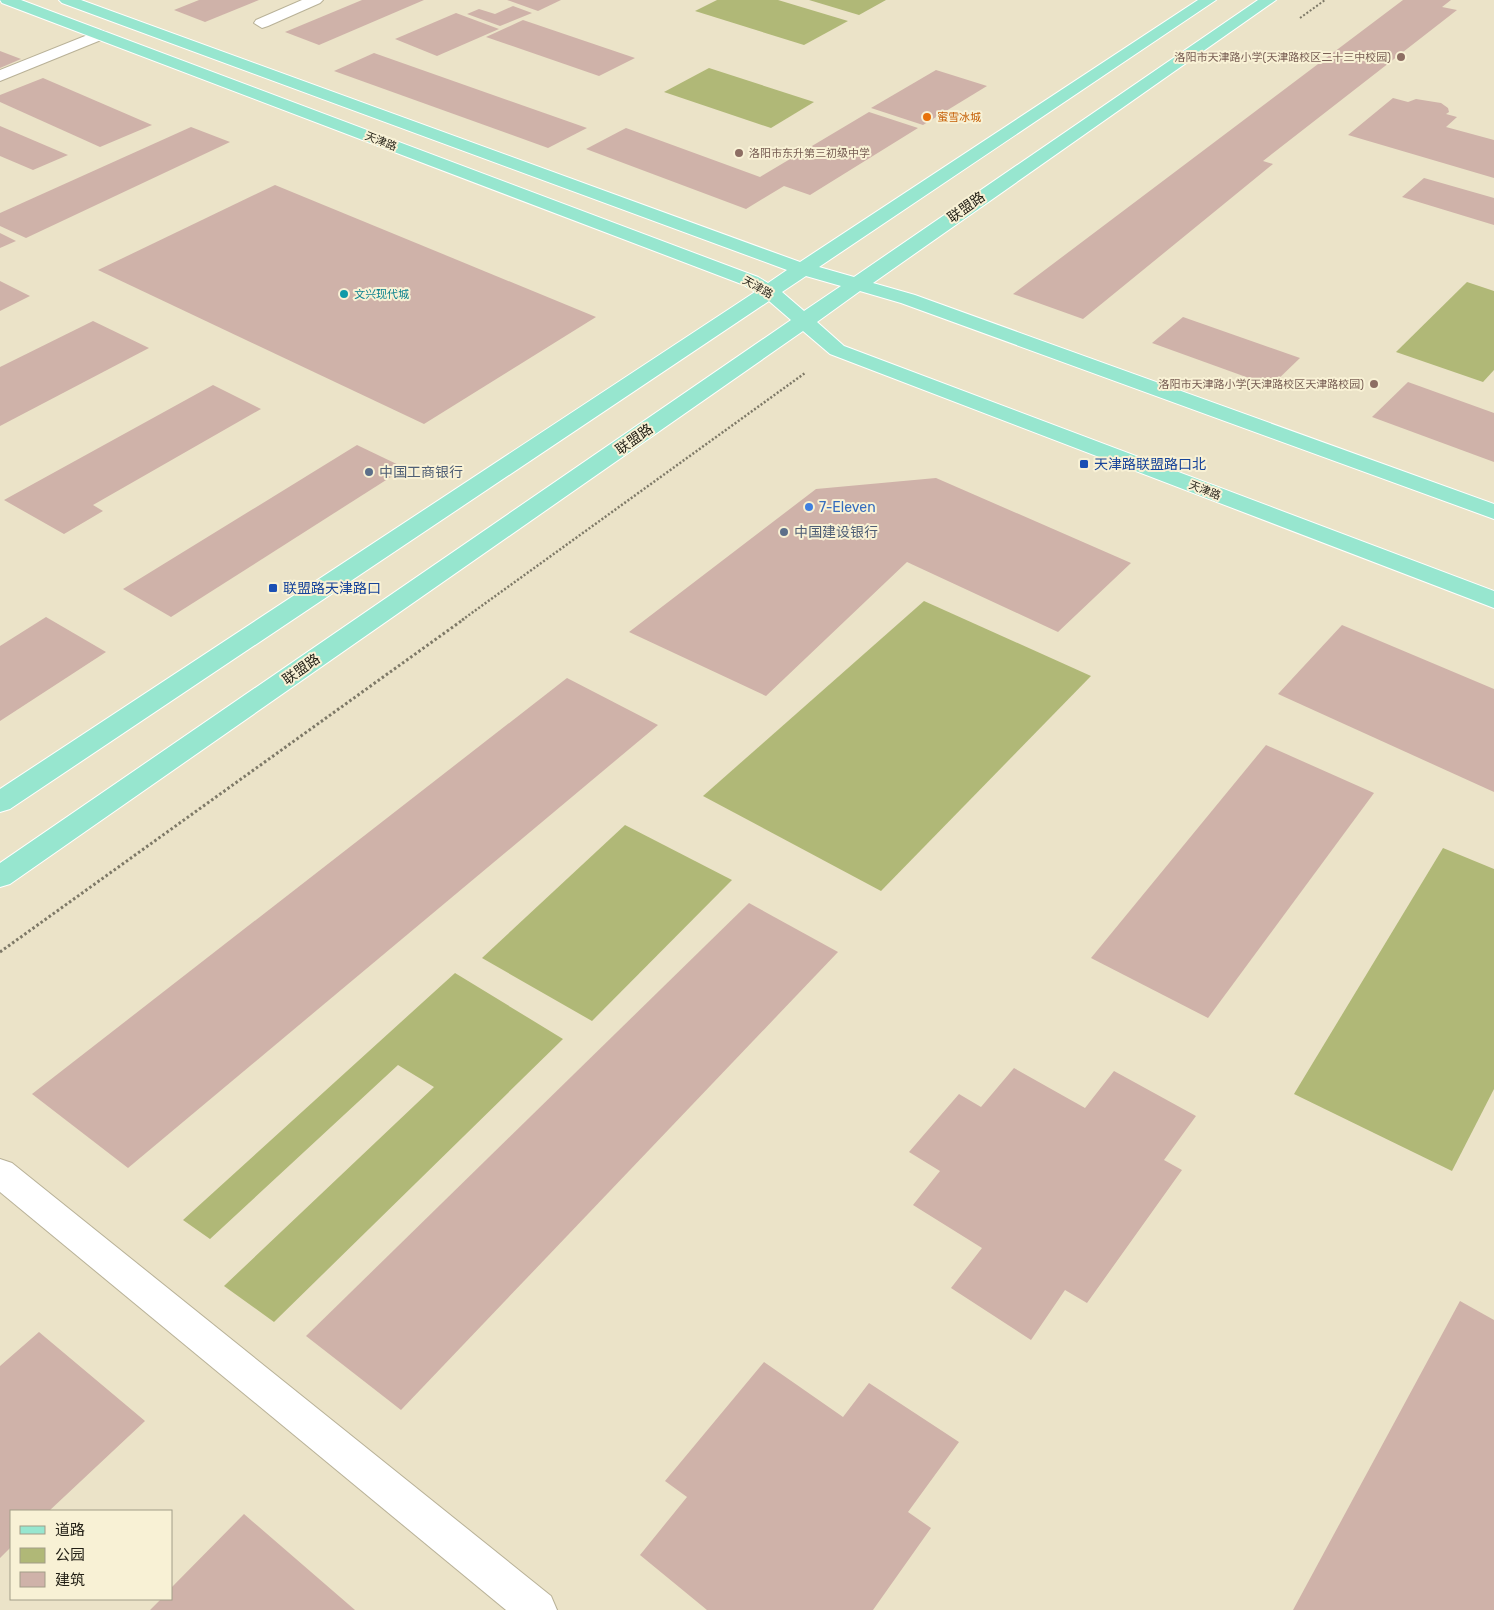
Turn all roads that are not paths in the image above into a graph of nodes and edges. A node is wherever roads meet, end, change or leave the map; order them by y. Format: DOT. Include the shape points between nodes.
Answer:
graph roads {
  1 [pos="7,0"];
  2 [pos="67,0"];
  3 [pos="315,0"];
  4 [pos="1208,0"];
  5 [pos="1268,0"];
  6 [pos="262,22"];
  7 [pos="100,35"];
  8 [pos="0,76"];
  9 [pos="801,270"];
  10 [pos="856,283"];
  11 [pos="770,292"];
  12 [pos="804,322"];
  13 [pos="1494,512"];
  14 [pos="1494,600"];
  15 [pos="0,802"];
  16 [pos="0,878"];
  17 [pos="0,1173"];
  18 [pos="537,1610"];
  1 -- 7 [label="main road, 天津路"];
  2 -- 9 [label="main road, 天津路"];
  3 -- 6 [label="street"];
  4 -- 9 [label="main road"];
  5 -- 10 [label="main road, 联盟路"];
  7 -- 8 [label="street"];
  7 -- 11 [label="main road, 天津路" via="751,281"];
  9 -- 10 [label="main road, 天津路"];
  9 -- 11 [label="main road"];
  10 -- 12 [label="main road, 联盟路"];
  10 -- 13 [label="main road, 天津路" via="908,299"];
  11 -- 12 [label="main road, 天津路"];
  11 -- 15 [label="main road"];
  12 -- 14 [label="main road, 天津路" via="837,350"];
  12 -- 16 [label="main road, 联盟路"];
  17 -- 18 [label="street"];
}
